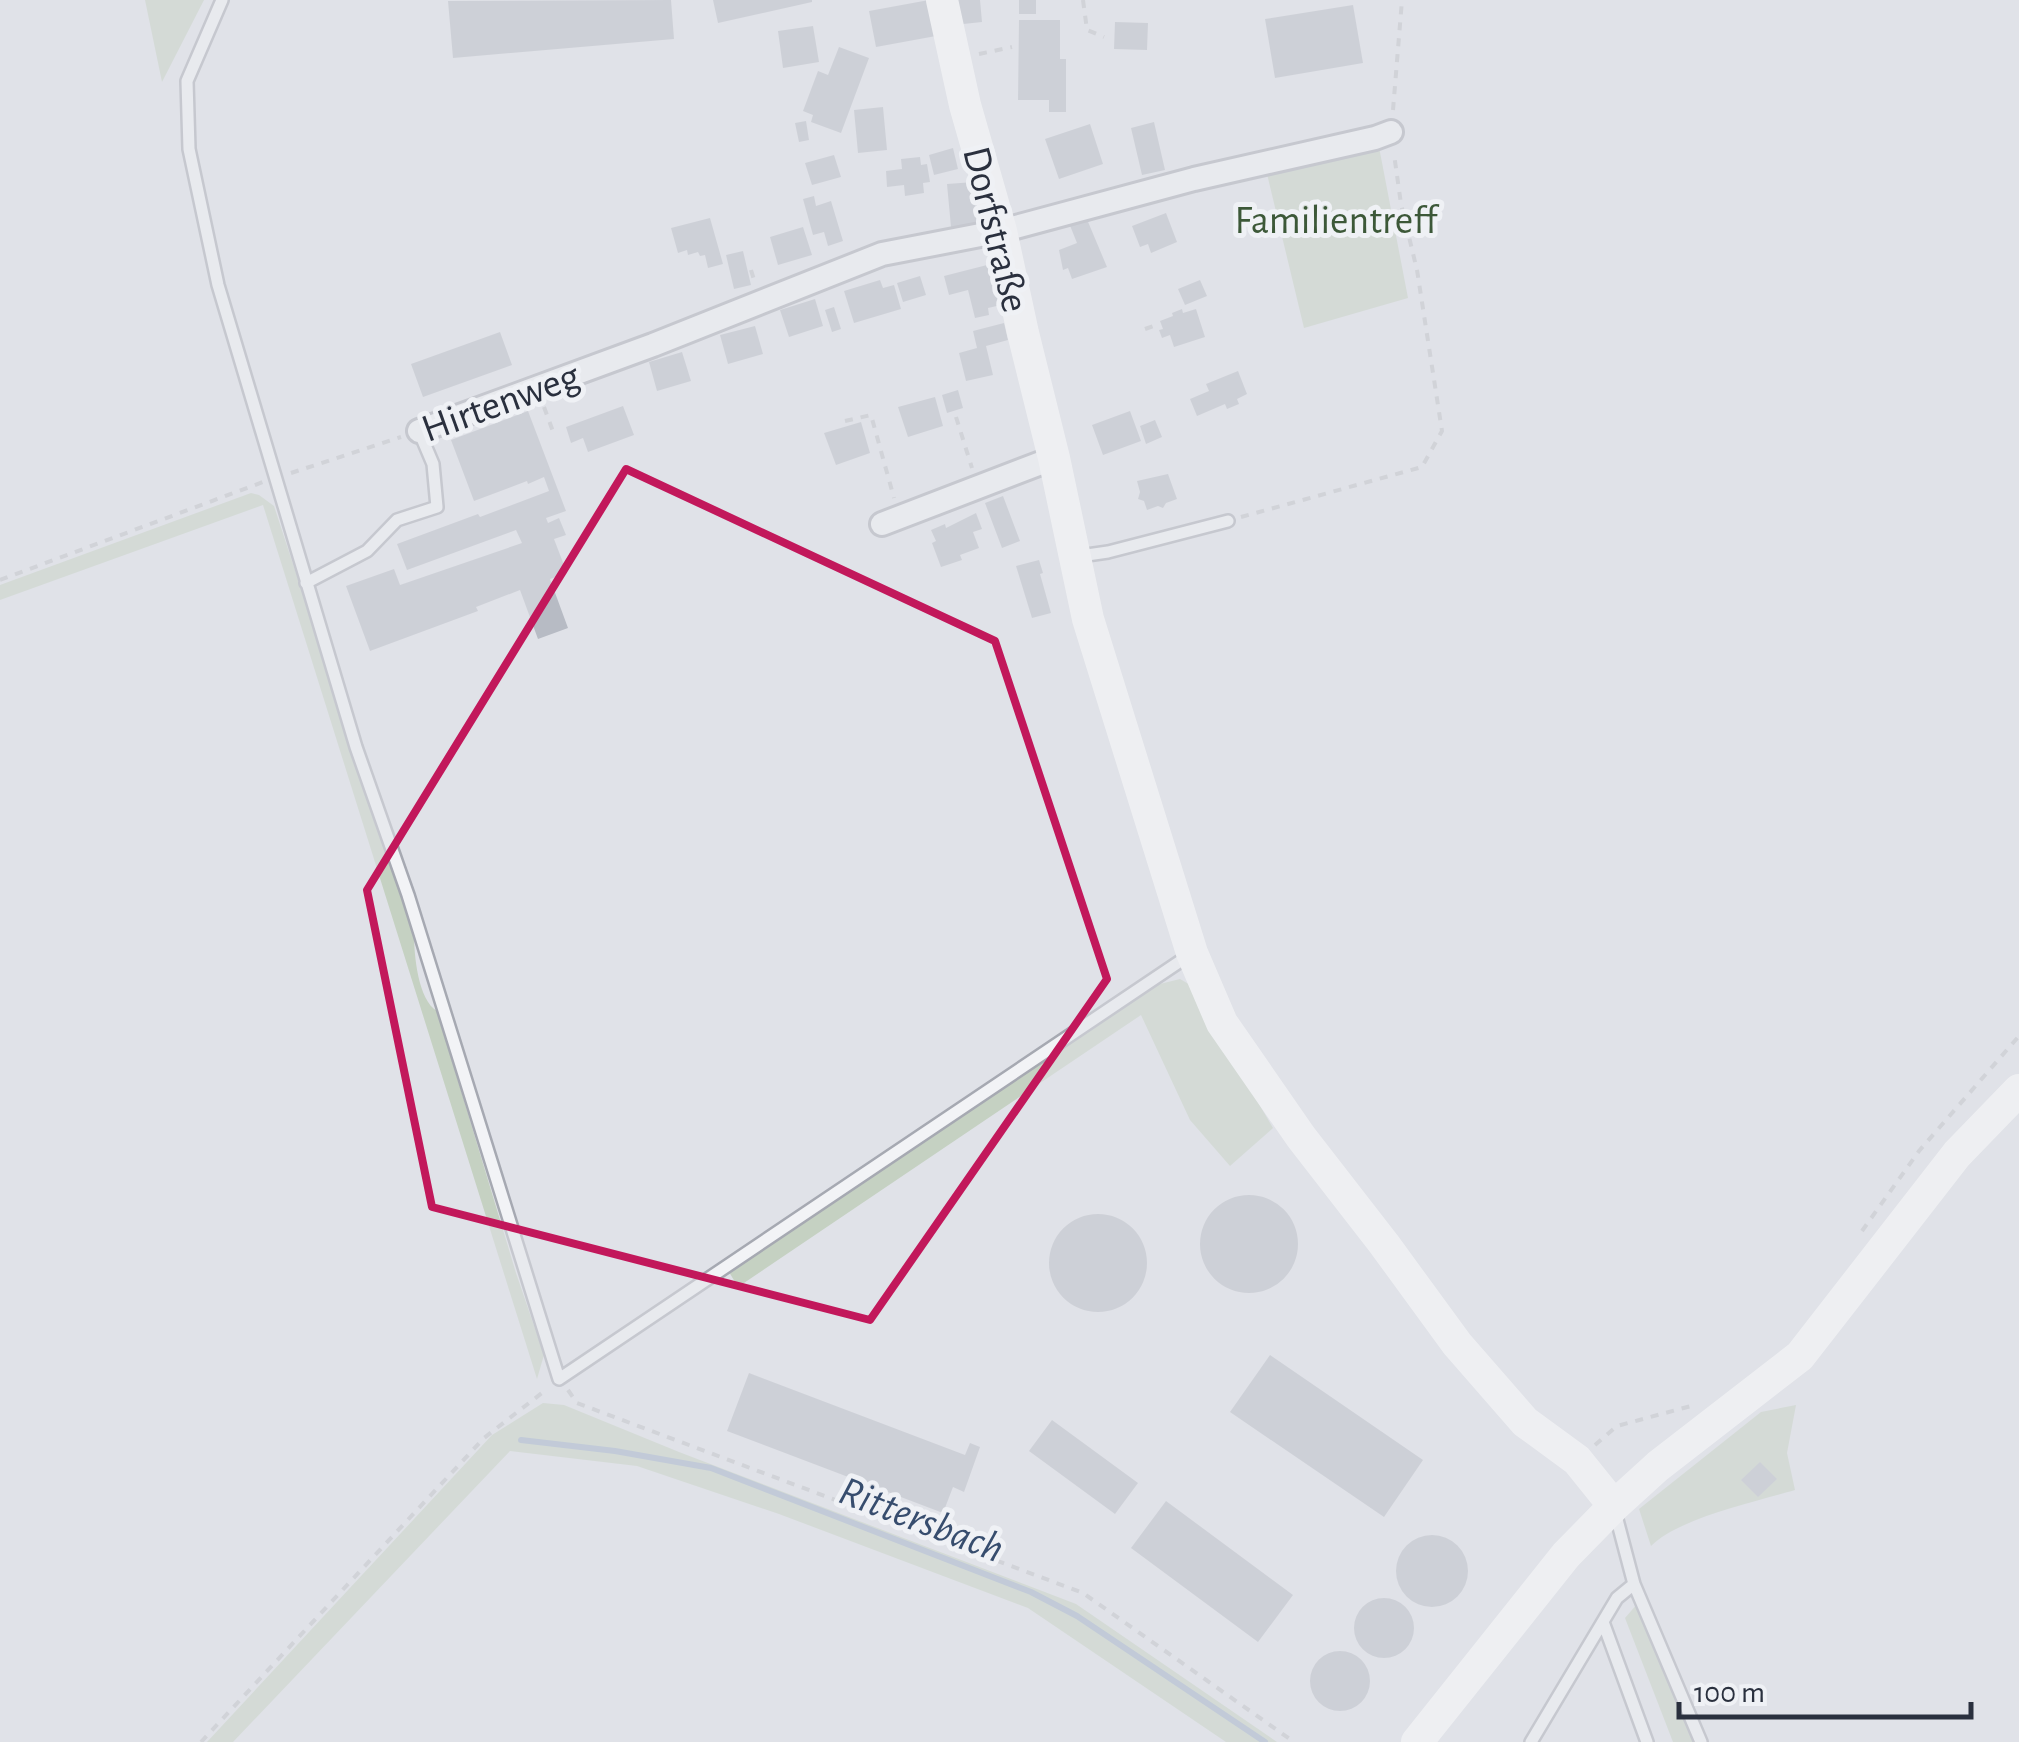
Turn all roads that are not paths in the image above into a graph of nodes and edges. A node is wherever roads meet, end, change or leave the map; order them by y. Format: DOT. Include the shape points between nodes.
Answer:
graph roads {
  1 [pos="222,0"];
  2 [pos="942,0"];
  3 [pos="1390,132"];
  4 [pos="1002,231"];
  5 [pos="420,431"];
  6 [pos="1054,458"];
  7 [pos="891,520"];
  8 [pos="1228,521"];
  9 [pos="1076,557"];
  10 [pos="306,583"];
  11 [pos="1192,954"];
  12 [pos="2019,1090"];
  13 [pos="1614,1506"];
  14 [pos="1634,1584"];
  15 [pos="1603,1622"];
  16 [pos="1417,1742"];
  17 [pos="1531,1742"];
  18 [pos="1647,1742"];
  19 [pos="1701,1742"];
  1 -- 10 [label="lane" via="187,81 189,149 218,286"];
  2 -- 4 [label="street, Dorfstraße"];
  3 -- 4 [label="street, Hirtenweg"];
  4 -- 5 [label="street, Hirtenweg" via="882,254"];
  4 -- 6 [label="street, Dorfstraße"];
  5 -- 10 [label="lane" via="433,464 437,507 397,520 367,551"];
  6 -- 7 [label="street"];
  6 -- 9 [label="street, Dorfstraße"];
  8 -- 9 [label="lane"];
  9 -- 11 [label="street, Dorfstraße" via="1095,643"];
  10 -- 11 [label="lane" via="558,1379"];
  11 -- 13 [label="street, Dorfstraße" via="1222,1024 1457,1344 1526,1422 1577,1460"];
  12 -- 13 [label="street" via="1957,1154 1800,1356"];
  13 -- 14 [label="lane"];
  13 -- 16 [label="street" via="1566,1555"];
  14 -- 15 [label="lane"];
  14 -- 19 [label="lane"];
  15 -- 17 [label="lane"];
  15 -- 18 [label="lane"];
}
